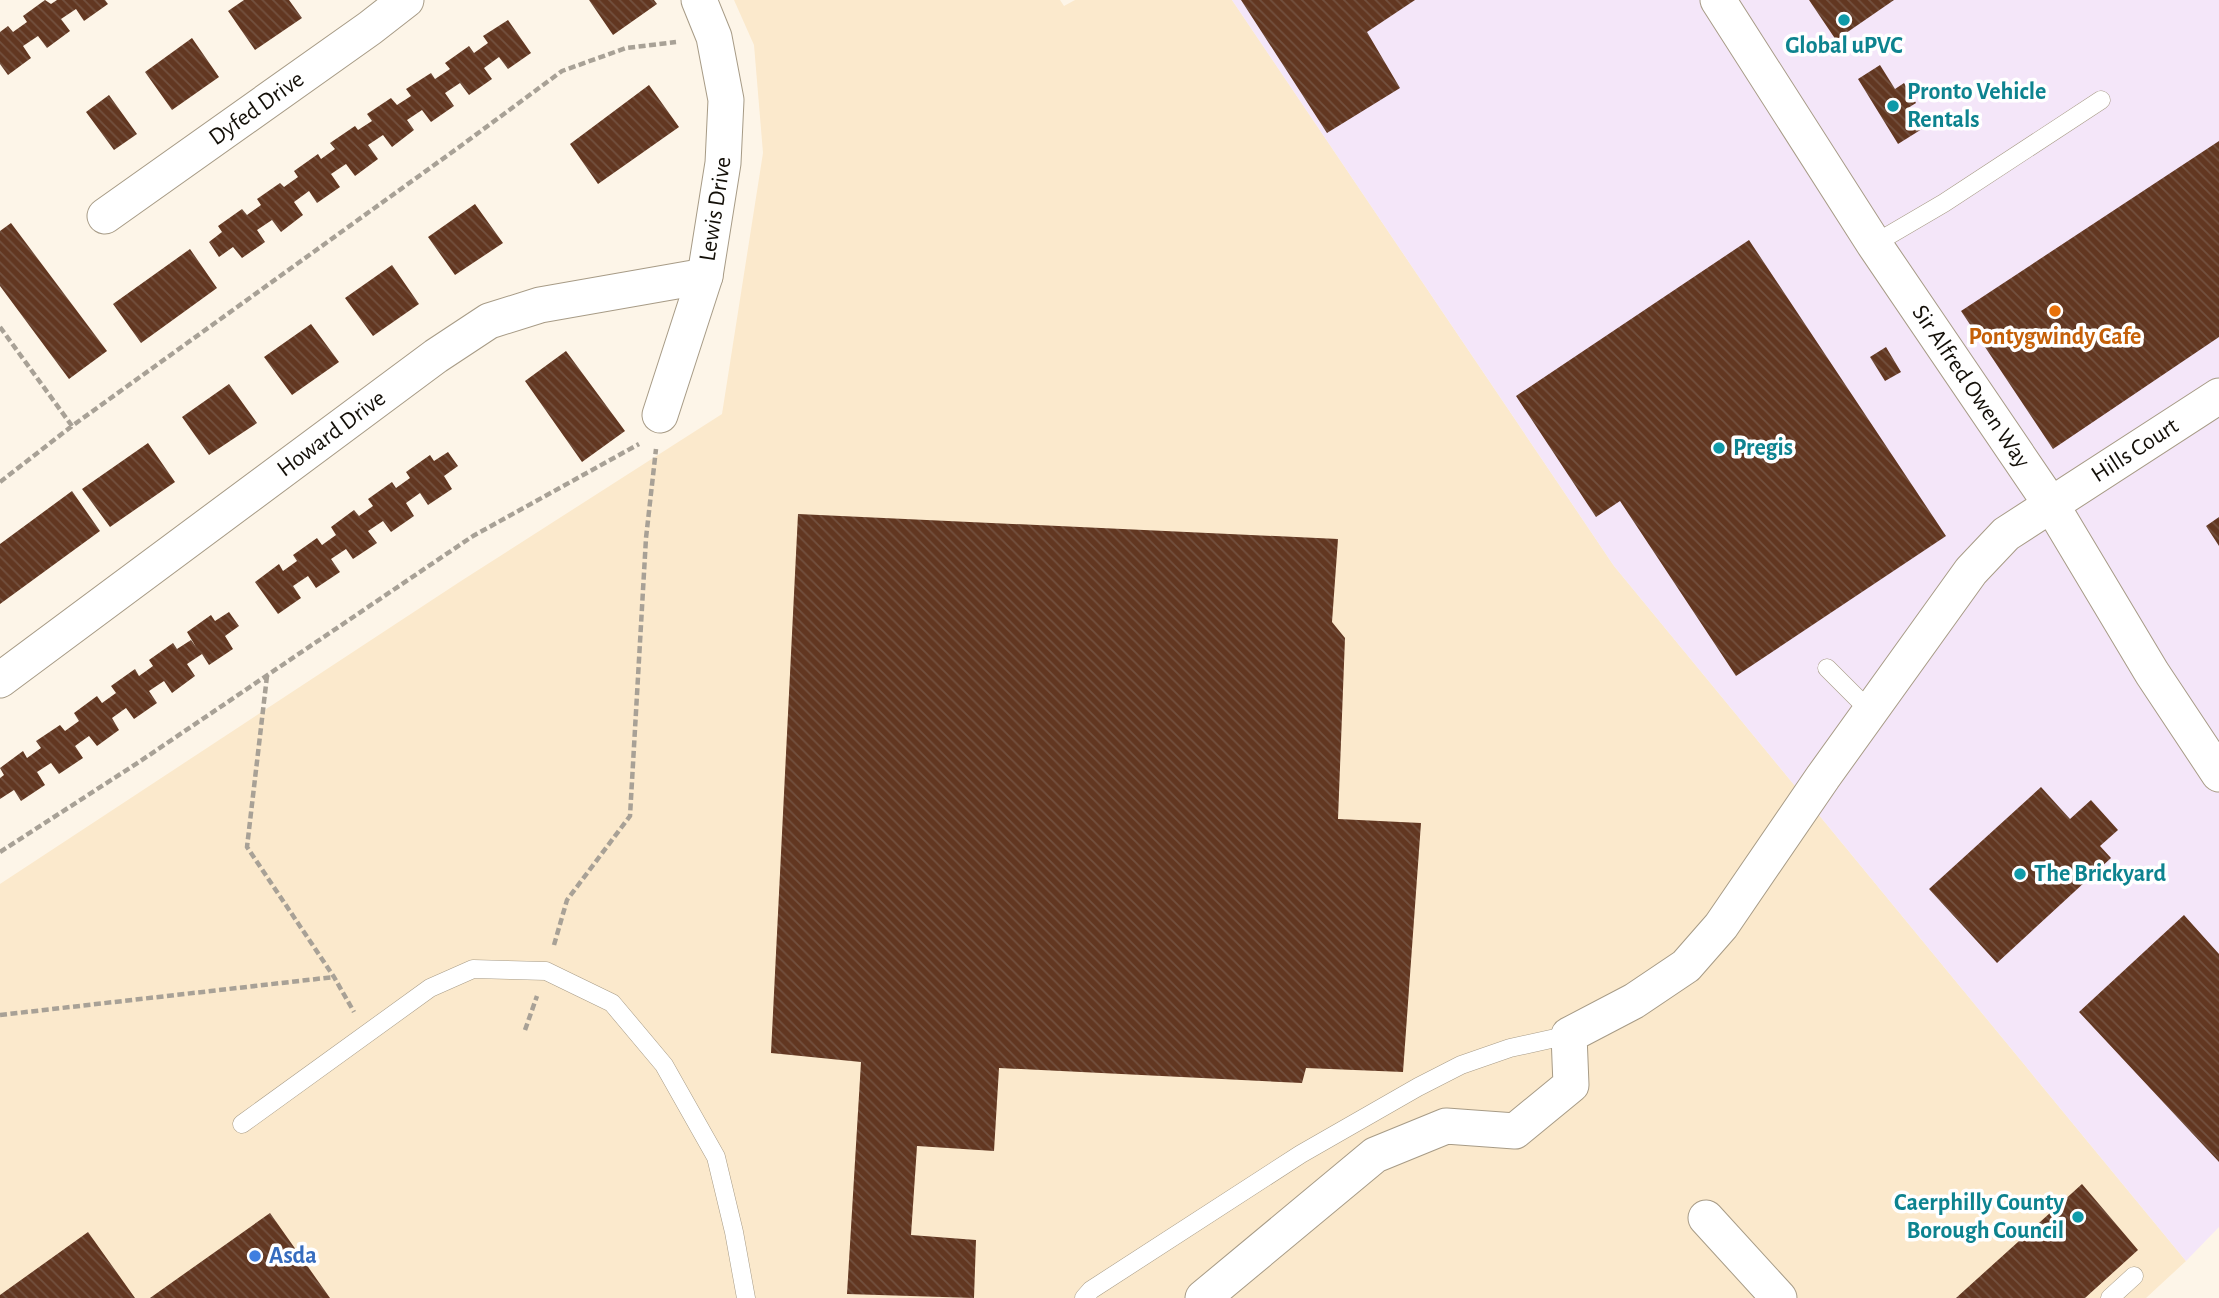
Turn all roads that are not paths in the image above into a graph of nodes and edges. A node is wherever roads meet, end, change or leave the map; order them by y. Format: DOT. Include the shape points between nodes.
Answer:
graph roads {
  1 [pos="406,0"];
  2 [pos="699,0"];
  3 [pos="1718,0"];
  4 [pos="2101,100"];
  5 [pos="104,216"];
  6 [pos="1874,244"];
  7 [pos="705,276"];
  8 [pos="2219,396"];
  9 [pos="659,424"];
  10 [pos="2052,506"];
  11 [pos="1827,668"];
  12 [pos="0,680"];
  13 [pos="1870,711"];
  14 [pos="2219,774"];
  15 [pos="1569,1035"];
  16 [pos="242,1124"];
  17 [pos="1706,1218"];
  18 [pos="2134,1276"];
  19 [pos="746,1298"];
  20 [pos="1084,1298"];
  21 [pos="1203,1298"];
  22 [pos="1780,1298"];
  23 [pos="2110,1298"];
  1 -- 5 [label="street, Dyfed Drive"];
  2 -- 7 [label="street, Lewis Drive" via="714,37 726,100 723,163"];
  3 -- 6 [label="street, Sir Alfred Owen Way"];
  4 -- 6 [label="lane"];
  6 -- 10 [label="street, Sir Alfred Owen Way"];
  7 -- 9 [label="street, Lewis Drive"];
  7 -- 12 [label="street, Howard Drive" via="540,305 489,321"];
  8 -- 10 [label="street, Hills Court"];
  10 -- 13 [label="street, Hills Court" via="2006,534 1971,571"];
  10 -- 14 [label="street, Sir Alfred Owen Way"];
  11 -- 13 [label="lane"];
  13 -- 15 [label="street, Hills Court" via="1721,926 1686,966 1634,1001"];
  15 -- 20 [label="lane" via="1498,1052 1418,1087 1301,1154"];
  15 -- 21 [label="street" via="1573,1094 1515,1131 1446,1126 1375,1154"];
  16 -- 19 [label="lane" via="430,988 473,968 546,971 612,1003 664,1065 716,1157"];
  17 -- 22 [label="street"];
  18 -- 23 [label="lane"];
}
